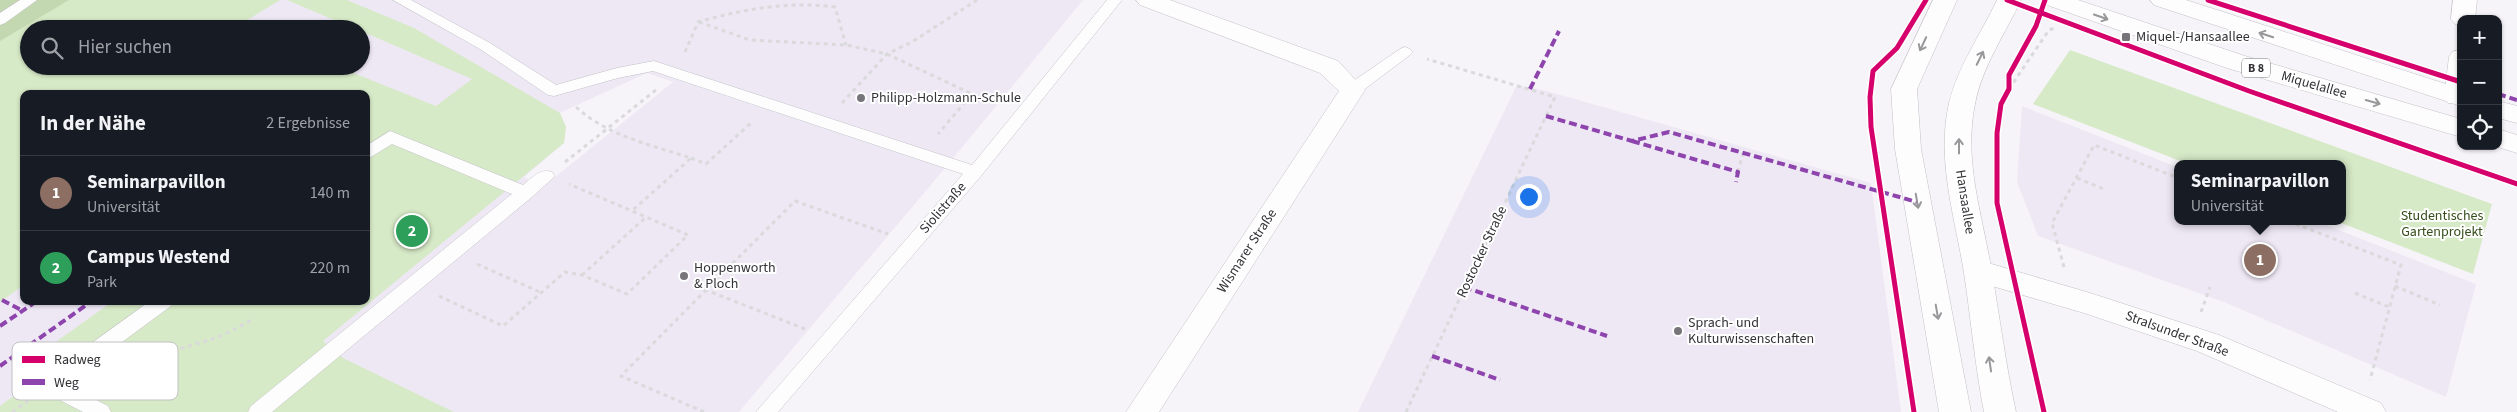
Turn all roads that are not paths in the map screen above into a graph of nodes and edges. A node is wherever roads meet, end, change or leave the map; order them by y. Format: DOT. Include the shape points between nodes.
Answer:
graph roads {
  1 [pos="30,0"];
  2 [pos="400,0"];
  3 [pos="1115,0"];
  4 [pos="1148,0"];
  5 [pos="1945,0"];
  6 [pos="2009,0"];
  7 [pos="2055,0"];
  8 [pos="2162,0"];
  9 [pos="2465,0"];
  10 [pos="2463,15"];
  11 [pos="0,20"];
  12 [pos="1404,52"];
  13 [pos="1352,90"];
  14 [pos="2457,96"];
  15 [pos="2502,110"];
  16 [pos="2517,115"];
  17 [pos="2457,127"];
  18 [pos="2502,139"];
  19 [pos="2517,144"];
  20 [pos="370,151"];
  21 [pos="975,172"];
  22 [pos="546,176"];
  23 [pos="526,193"];
  24 [pos="1978,272"];
  25 [pos="159,305"];
  26 [pos="108,342"];
  27 [pos="78,400"];
  28 [pos="2366,410"];
  29 [pos="101,412"];
  30 [pos="258,412"];
  31 [pos="766,412"];
  32 [pos="1142,412"];
  33 [pos="1955,412"];
  34 [pos="2000,412"];
  1 -- 11 [label="lane"];
  2 -- 21 [label="lane" via="485,46 554,91 617,72 654,66"];
  3 -- 21 [label="lane, Siolistraße"];
  4 -- 13 [label="main road" via="1329,67"];
  5 -- 33 [label="main road, one-way" via="1904,89 1908,149"];
  24 -- 6 [label="main road, Hansaallee, one-way" via="1961,189 1959,130 1962,103 1977,64"];
  7 -- 17 [label="main road, Miquelallee / B 8, one-way" via="2236,62"];
  14 -- 8 [label="main road, one-way"];
  9 -- 10 [label="main road"];
  12 -- 13 [label="lane"];
  13 -- 32 [label="main road, Wismarer Straße"];
  15 -- 16 [label="main road"];
  18 -- 19 [label="main road"];
  20 -- 23 [label="lane" via="390,137"];
  21 -- 31 [label="lane, Siolistraße"];
  22 -- 23 [label="lane"];
  23 -- 30 [label="lane"];
  24 -- 28 [label="main road, Stralsunder Straße" via="2073,299 2208,344"];
  34 -- 24 [label="main road, Hansaallee, one-way"];
  25 -- 26 [label="lane"];
  27 -- 29 [label="lane"];
}
